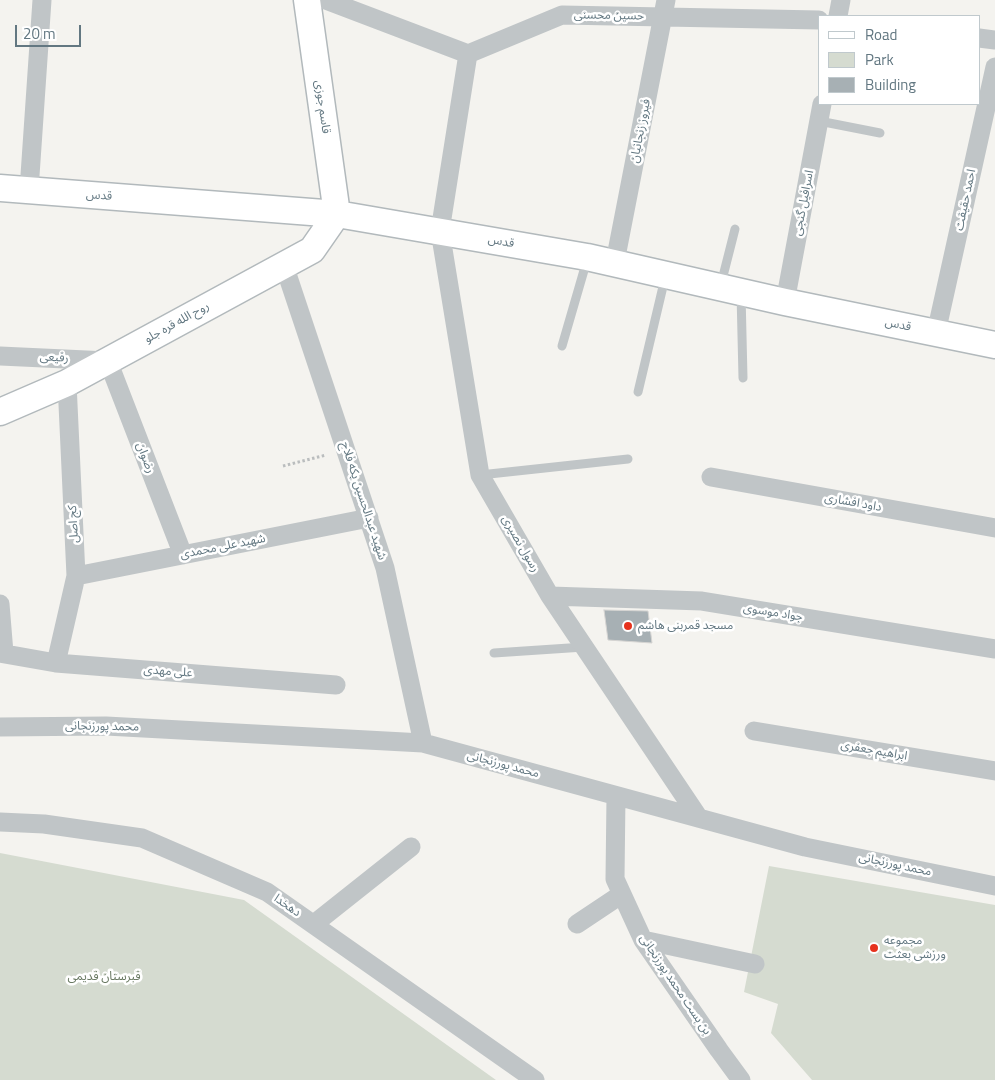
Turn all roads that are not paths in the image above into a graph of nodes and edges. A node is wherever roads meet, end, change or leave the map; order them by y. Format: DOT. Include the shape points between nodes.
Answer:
graph roads {
  1 [pos="42,0"];
  2 [pos="307,0"];
  3 [pos="326,0"];
  4 [pos="841,0"];
  5 [pos="665,9"];
  6 [pos="838,15"];
  7 [pos="818,20"];
  8 [pos="980,38"];
  9 [pos="995,40"];
  10 [pos="468,54"];
  11 [pos="995,67"];
  12 [pos="820,113"];
  13 [pos="880,133"];
  14 [pos="0,188"];
  15 [pos="29,190"];
  16 [pos="337,214"];
  17 [pos="735,229"];
  18 [pos="440,231"];
  19 [pos="587,256"];
  20 [pos="615,262"];
  21 [pos="284,265"];
  22 [pos="666,274"];
  23 [pos="731,289"];
  24 [pos="785,302"];
  25 [pos="936,333"];
  26 [pos="995,344"];
  27 [pos="562,346"];
  28 [pos="0,356"];
  29 [pos="108,361"];
  30 [pos="743,378"];
  31 [pos="67,383"];
  32 [pos="638,392"];
  33 [pos="0,412"];
  34 [pos="628,459"];
  35 [pos="480,475"];
  36 [pos="711,477"];
  37 [pos="369,518"];
  38 [pos="995,528"];
  39 [pos="183,555"];
  40 [pos="76,576"];
  41 [pos="550,596"];
  42 [pos="0,604"];
  43 [pos="584,647"];
  44 [pos="995,649"];
  45 [pos="2,653"];
  46 [pos="494,653"];
  47 [pos="56,663"];
  48 [pos="336,685"];
  49 [pos="0,727"];
  50 [pos="754,731"];
  51 [pos="423,744"];
  52 [pos="995,771"];
  53 [pos="616,796"];
  54 [pos="699,818"];
  55 [pos="0,822"];
  56 [pos="411,847"];
  57 [pos="995,886"];
  58 [pos="622,894"];
  59 [pos="314,924"];
  60 [pos="578,924"];
  61 [pos="644,940"];
  62 [pos="755,964"];
  63 [pos="535,1080"];
  64 [pos="741,1080"];
  1 -- 15 [label="street"];
  2 -- 16 [label="street, قاسم جوزی"];
  3 -- 10 [label="street"];
  4 -- 6 [label="street"];
  5 -- 7 [label="street, حسین محسنی"];
  5 -- 10 [label="street, حسین محسنی" via="562,16"];
  5 -- 20 [label="street, فیروز زنجانیان"];
  8 -- 9 [label="street"];
  10 -- 18 [label="street, رسول نصیری"];
  11 -- 25 [label="street, احمد حقیقت"];
  12 -- 13 [label="lane"];
  12 -- 24 [label="street, اسرافیل گنجی"];
  14 -- 15 [label="street, قدس"];
  15 -- 16 [label="street, قدس"];
  16 -- 18 [label="street, قدس"];
  16 -- 21 [label="street, روح الله قره جلو" via="312,250"];
  17 -- 23 [label="lane"];
  18 -- 19 [label="street, قدس"];
  18 -- 35 [label="street, رسول نصیری"];
  19 -- 20 [label="street, قدس"];
  19 -- 27 [label="lane"];
  20 -- 22 [label="street, قدس"];
  21 -- 29 [label="street, روح الله قره جلو"];
  21 -- 37 [label="street, شهید عبدالحسین یکه فلاح"];
  22 -- 23 [label="street, قدس"];
  22 -- 32 [label="lane"];
  23 -- 24 [label="street, قدس"];
  23 -- 30 [label="lane"];
  24 -- 25 [label="street, قدس"];
  25 -- 26 [label="street, قدس"];
  28 -- 29 [label="street, رفیعی"];
  29 -- 31 [label="street, روح الله قره جلو"];
  29 -- 39 [label="street, رضوان"];
  31 -- 33 [label="street, روح الله قره جلو"];
  31 -- 40 [label="street, کج اصل"];
  34 -- 35 [label="lane"];
  35 -- 41 [label="street, رسول نصیری"];
  36 -- 38 [label="street, داود افشاری"];
  37 -- 39 [label="street, شهید علی محمدی"];
  37 -- 51 [label="street, شهید عبدالحسین یکه فلاح" via="385,568"];
  39 -- 40 [label="street, شهید علی محمدی"];
  40 -- 47 [label="street, کج اصل"];
  41 -- 43 [label="street, رسول نصیری"];
  41 -- 44 [label="street, جواد موسوی" via="702,601"];
  42 -- 45 [label="street"];
  43 -- 46 [label="lane"];
  43 -- 54 [label="street, رسول نصیری"];
  45 -- 47 [label="street, علی مهدی"];
  47 -- 48 [label="street, علی مهدی"];
  49 -- 51 [label="street, محمد پورزنجانی" via="106,726"];
  50 -- 52 [label="street, ابراهیم جعفری"];
  51 -- 53 [label="street, محمد پورزنجانی"];
  53 -- 54 [label="street, محمد پورزنجانی"];
  53 -- 58 [label="street, بن بست محمد پورزنجانی" via="615,879"];
  54 -- 57 [label="street, محمد پورزنجانی" via="805,847"];
  55 -- 59 [label="street, دهخدا" via="44,824 142,838 267,892"];
  56 -- 59 [label="street"];
  58 -- 60 [label="street"];
  58 -- 61 [label="street, بن بست محمد پورزنجانی"];
  59 -- 63 [label="street, دهخدا"];
  61 -- 62 [label="street"];
  61 -- 64 [label="street, بن بست محمد پورزنجانی"];
}
